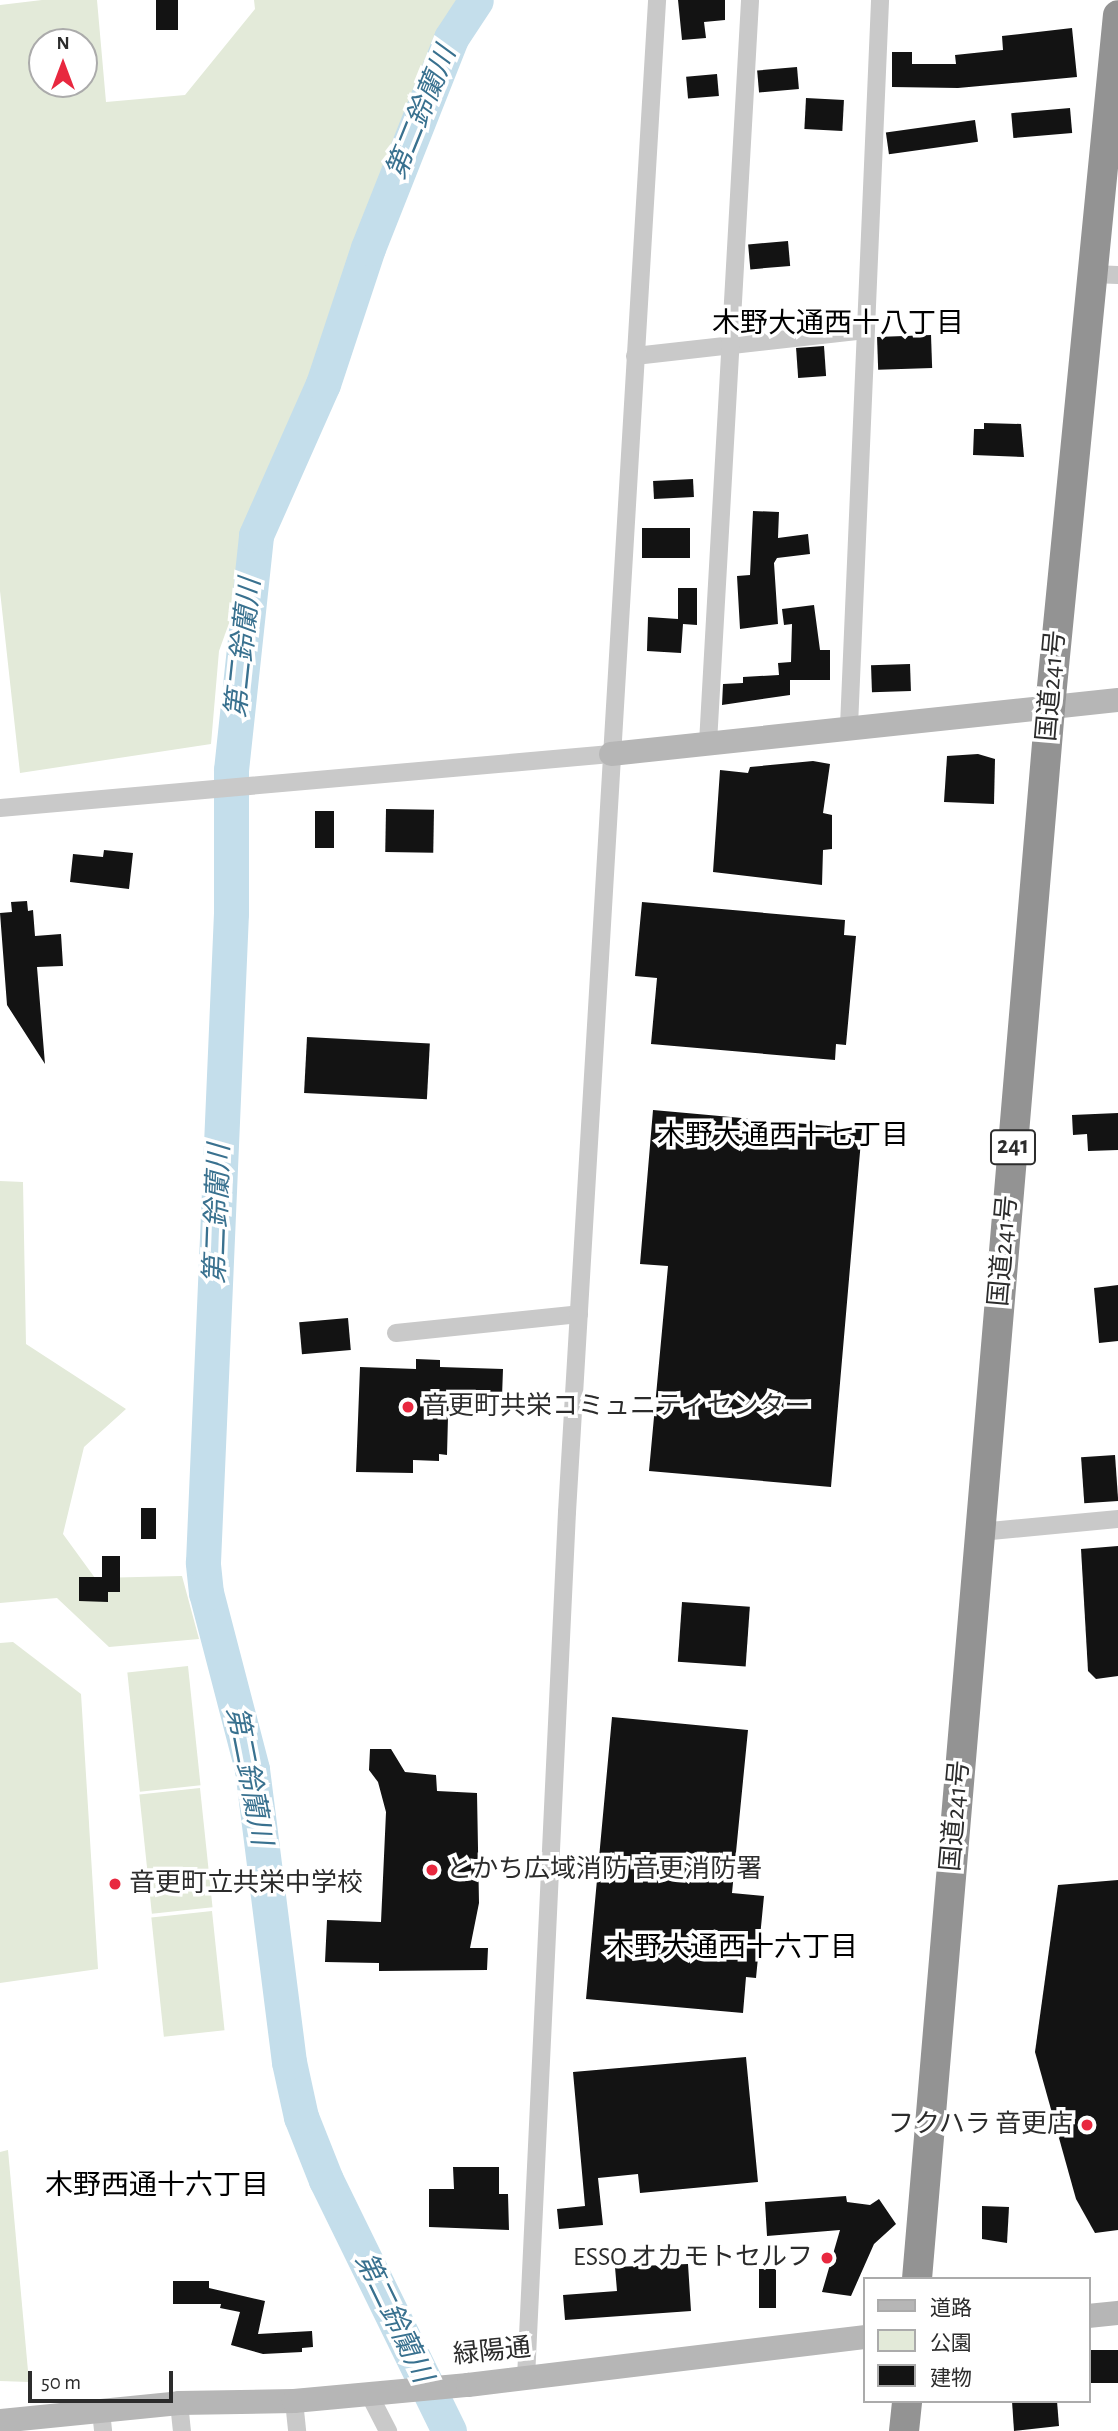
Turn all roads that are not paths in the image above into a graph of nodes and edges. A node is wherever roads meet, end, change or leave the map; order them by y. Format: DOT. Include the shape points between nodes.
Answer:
graph roads {
  1 [pos="657,0"];
  2 [pos="750,0"];
  3 [pos="880,0"];
  4 [pos="1118,15"];
  5 [pos="1105,274"];
  6 [pos="866,330"];
  7 [pos="729,346"];
  8 [pos="635,356"];
  9 [pos="1118,700"];
  10 [pos="1050,707"];
  11 [pos="849,726"];
  12 [pos="708,743"];
  13 [pos="611,754"];
  14 [pos="0,807"];
  15 [pos="579,1314"];
  16 [pos="396,1333"];
  17 [pos="1118,1518"];
  18 [pos="980,1532"];
  19 [pos="917,2277"];
  20 [pos="1118,2313"];
  21 [pos="1090,2316"];
  22 [pos="862,2337"];
  23 [pos="526,2378"];
  24 [pos="378,2394"];
  25 [pos="294,2401"];
  26 [pos="179,2403"];
  27 [pos="907,2403"];
  28 [pos="0,2421"];
  29 [pos="102,2421"];
  30 [pos="182,2431"];
  31 [pos="298,2431"];
  32 [pos="388,2431"];
  33 [pos="904,2431"];
  1 -- 8 [label="street"];
  2 -- 7 [label="street"];
  3 -- 6 [label="street"];
  4 -- 5 [label="highway, 国道241号 / 241"];
  5 -- 10 [label="highway, 国道241号 / 241"];
  6 -- 7 [label="street"];
  6 -- 11 [label="street"];
  7 -- 8 [label="street"];
  7 -- 12 [label="street"];
  8 -- 13 [label="street"];
  9 -- 10 [label="street"];
  10 -- 11 [label="street"];
  10 -- 18 [label="highway, 国道241号 / 241"];
  11 -- 12 [label="street"];
  12 -- 13 [label="street"];
  13 -- 14 [label="street"];
  13 -- 15 [label="street"];
  15 -- 16 [label="street"];
  15 -- 23 [label="street"];
  17 -- 18 [label="street"];
  18 -- 19 [label="highway, 国道241号 / 241"];
  20 -- 21 [label="street"];
  22 -- 23 [label="street, 緑陽通"];
  23 -- 24 [label="street, 緑陽通"];
  24 -- 25 [label="street, 緑陽通"];
  24 -- 32 [label="street"];
  25 -- 26 [label="street, 緑陽通"];
  25 -- 31 [label="street"];
  26 -- 29 [label="street, 緑陽通"];
  26 -- 30 [label="street"];
  27 -- 33 [label="highway"];
  28 -- 29 [label="street, 緑陽通"];
}
